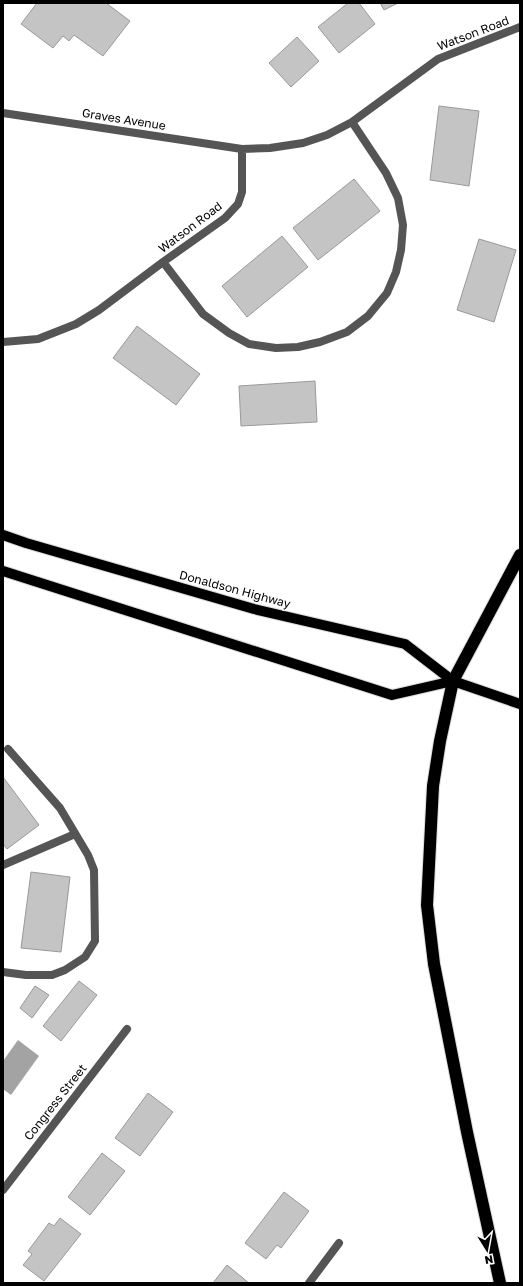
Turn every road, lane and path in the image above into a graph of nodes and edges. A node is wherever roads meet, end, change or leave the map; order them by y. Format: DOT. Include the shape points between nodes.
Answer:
graph roads {
  1 [pos="520,27"];
  2 [pos="3,113"];
  3 [pos="352,122"];
  4 [pos="242,149"];
  5 [pos="163,262"];
  6 [pos="3,342"];
  7 [pos="3,535"];
  8 [pos="520,555"];
  9 [pos="3,571"];
  10 [pos="453,681"];
  11 [pos="520,704"];
  12 [pos="8,749"];
  13 [pos="76,834"];
  14 [pos="3,865"];
  15 [pos="3,972"];
  16 [pos="127,1029"];
  17 [pos="3,1190"];
  18 [pos="339,1244"];
  19 [pos="309,1283"];
  20 [pos="500,1283"];
  1 -- 3 [label="street, Watson Road" via="438,59"];
  2 -- 4 [label="street, Graves Avenue"];
  3 -- 4 [label="street, Watson Road" via="327,135 303,143"];
  3 -- 5 [label="street" via="386,173 398,198 403,225 396,272 387,293 368,316 347,332 298,347 276,348 249,344 229,334 203,314"];
  4 -- 5 [label="street, Watson Road" via="242,192 238,204 225,218"];
  5 -- 6 [label="street, Watson Road" via="76,324 38,338"];
  7 -- 10 [label="main road, Donaldson Highway" via="254,609 404,644"];
  8 -- 10 [label="highway"];
  9 -- 10 [label="main road" via="392,695"];
  10 -- 11 [label="main road, Donaldson Highway"];
  10 -- 20 [label="highway" via="433,786 427,905 434,964"];
  12 -- 13 [label="street" via="60,808"];
  13 -- 14 [label="street"];
  13 -- 15 [label="street" via="94,870 95,940 85,957 52,975"];
  16 -- 17 [label="street, Congress Street"];
  18 -- 19 [label="street"];
}
